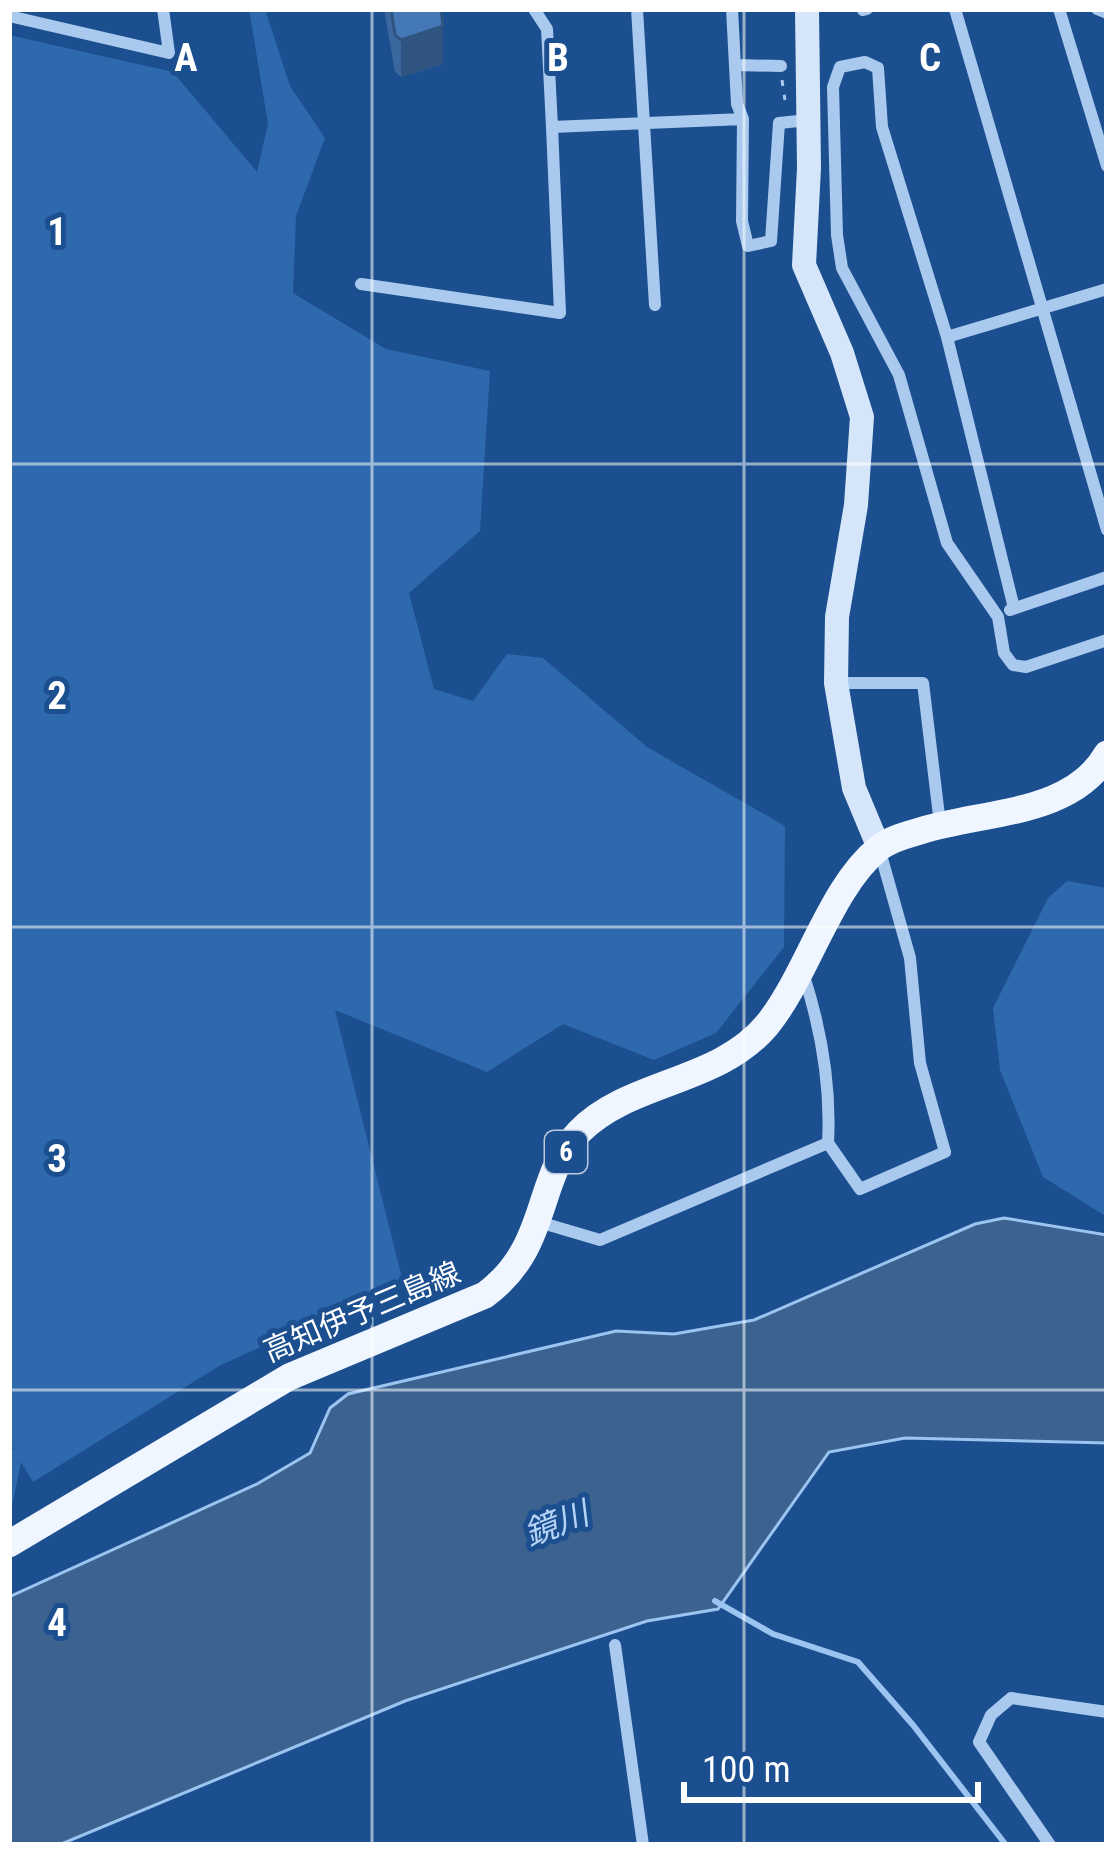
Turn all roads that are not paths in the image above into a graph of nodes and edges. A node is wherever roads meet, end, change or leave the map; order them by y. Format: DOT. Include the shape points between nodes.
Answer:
graph roads {
  1 [pos="50,9"];
  2 [pos="163,9"];
  3 [pos="534,9"];
  4 [pos="637,9"];
  5 [pos="732,9"];
  6 [pos="807,9"];
  7 [pos="955,9"];
  8 [pos="1059,9"];
  9 [pos="1097,9"];
  10 [pos="1107,14"];
  11 [pos="9,16"];
  12 [pos="52,26"];
  13 [pos="735,65"];
  14 [pos="781,67"];
  15 [pos="743,119"];
  16 [pos="809,120"];
  17 [pos="644,122"];
  18 [pos="552,127"];
  19 [pos="1107,166"];
  20 [pos="362,284"];
  21 [pos="1107,289"];
  22 [pos="655,304"];
  23 [pos="1040,307"];
  24 [pos="947,337"];
  25 [pos="1107,530"];
  26 [pos="1107,577"];
  27 [pos="1014,608"];
  28 [pos="998,617"];
  29 [pos="1107,640"];
  30 [pos="836,683"];
  31 [pos="1107,754"];
  32 [pos="940,825"];
  33 [pos="879,848"];
  34 [pos="802,970"];
  35 [pos="828,1143"];
  36 [pos="538,1222"];
  37 [pos="9,1544"];
  38 [pos="615,1645"];
  39 [pos="1107,1712"];
  40 [pos="643,1845"];
  41 [pos="1050,1845"];
  1 -- 12 [label="street"];
  2 -- 12 [label="street" via="169,53"];
  3 -- 18 [label="street" via="547,29"];
  4 -- 17 [label="street"];
  5 -- 13 [label="street"];
  6 -- 16 [label="street"];
  7 -- 23 [label="street"];
  8 -- 19 [label="street"];
  9 -- 10 [label="street"];
  11 -- 12 [label="street"];
  13 -- 14 [label="street"];
  13 -- 15 [label="street"];
  15 -- 16 [label="street" via="744,241 756,247 771,241 778,123"];
  15 -- 17 [label="street"];
  16 -- 30 [label="street" via="804,265 862,417"];
  17 -- 18 [label="street"];
  17 -- 22 [label="street"];
  18 -- 20 [label="street" via="560,313"];
  21 -- 23 [label="street"];
  23 -- 24 [label="street"];
  23 -- 25 [label="street"];
  24 -- 27 [label="street"];
  24 -- 28 [label="street" via="882,128 878,68 840,68 833,87 842,268 899,375 947,543"];
  26 -- 27 [label="street"];
  27 -- 28 [label="street"];
  28 -- 29 [label="street" via="1013,665"];
  30 -- 32 [label="street" via="923,683"];
  30 -- 33 [label="street" via="844,750"];
  31 -- 32 [label="main road" via="1088,782 1057,799"];
  32 -- 33 [label="main road"];
  33 -- 34 [label="main road, 高知伊予三島線 / 6" via="845,890"];
  33 -- 35 [label="street" via="910,958 920,1063 945,1152 860,1189"];
  34 -- 35 [label="street" via="830,1107"];
  34 -- 36 [label="main road, 高知伊予三島線 / 6" via="766,1026 742,1047 617,1106 577,1134"];
  35 -- 36 [label="street" via="600,1240"];
  36 -- 37 [label="main road, 高知伊予三島線 / 6" via="528,1249 484,1295 289,1377"];
  38 -- 40 [label="street"];
  39 -- 41 [label="street" via="1011,1698 991,1714 979,1742"];
}
